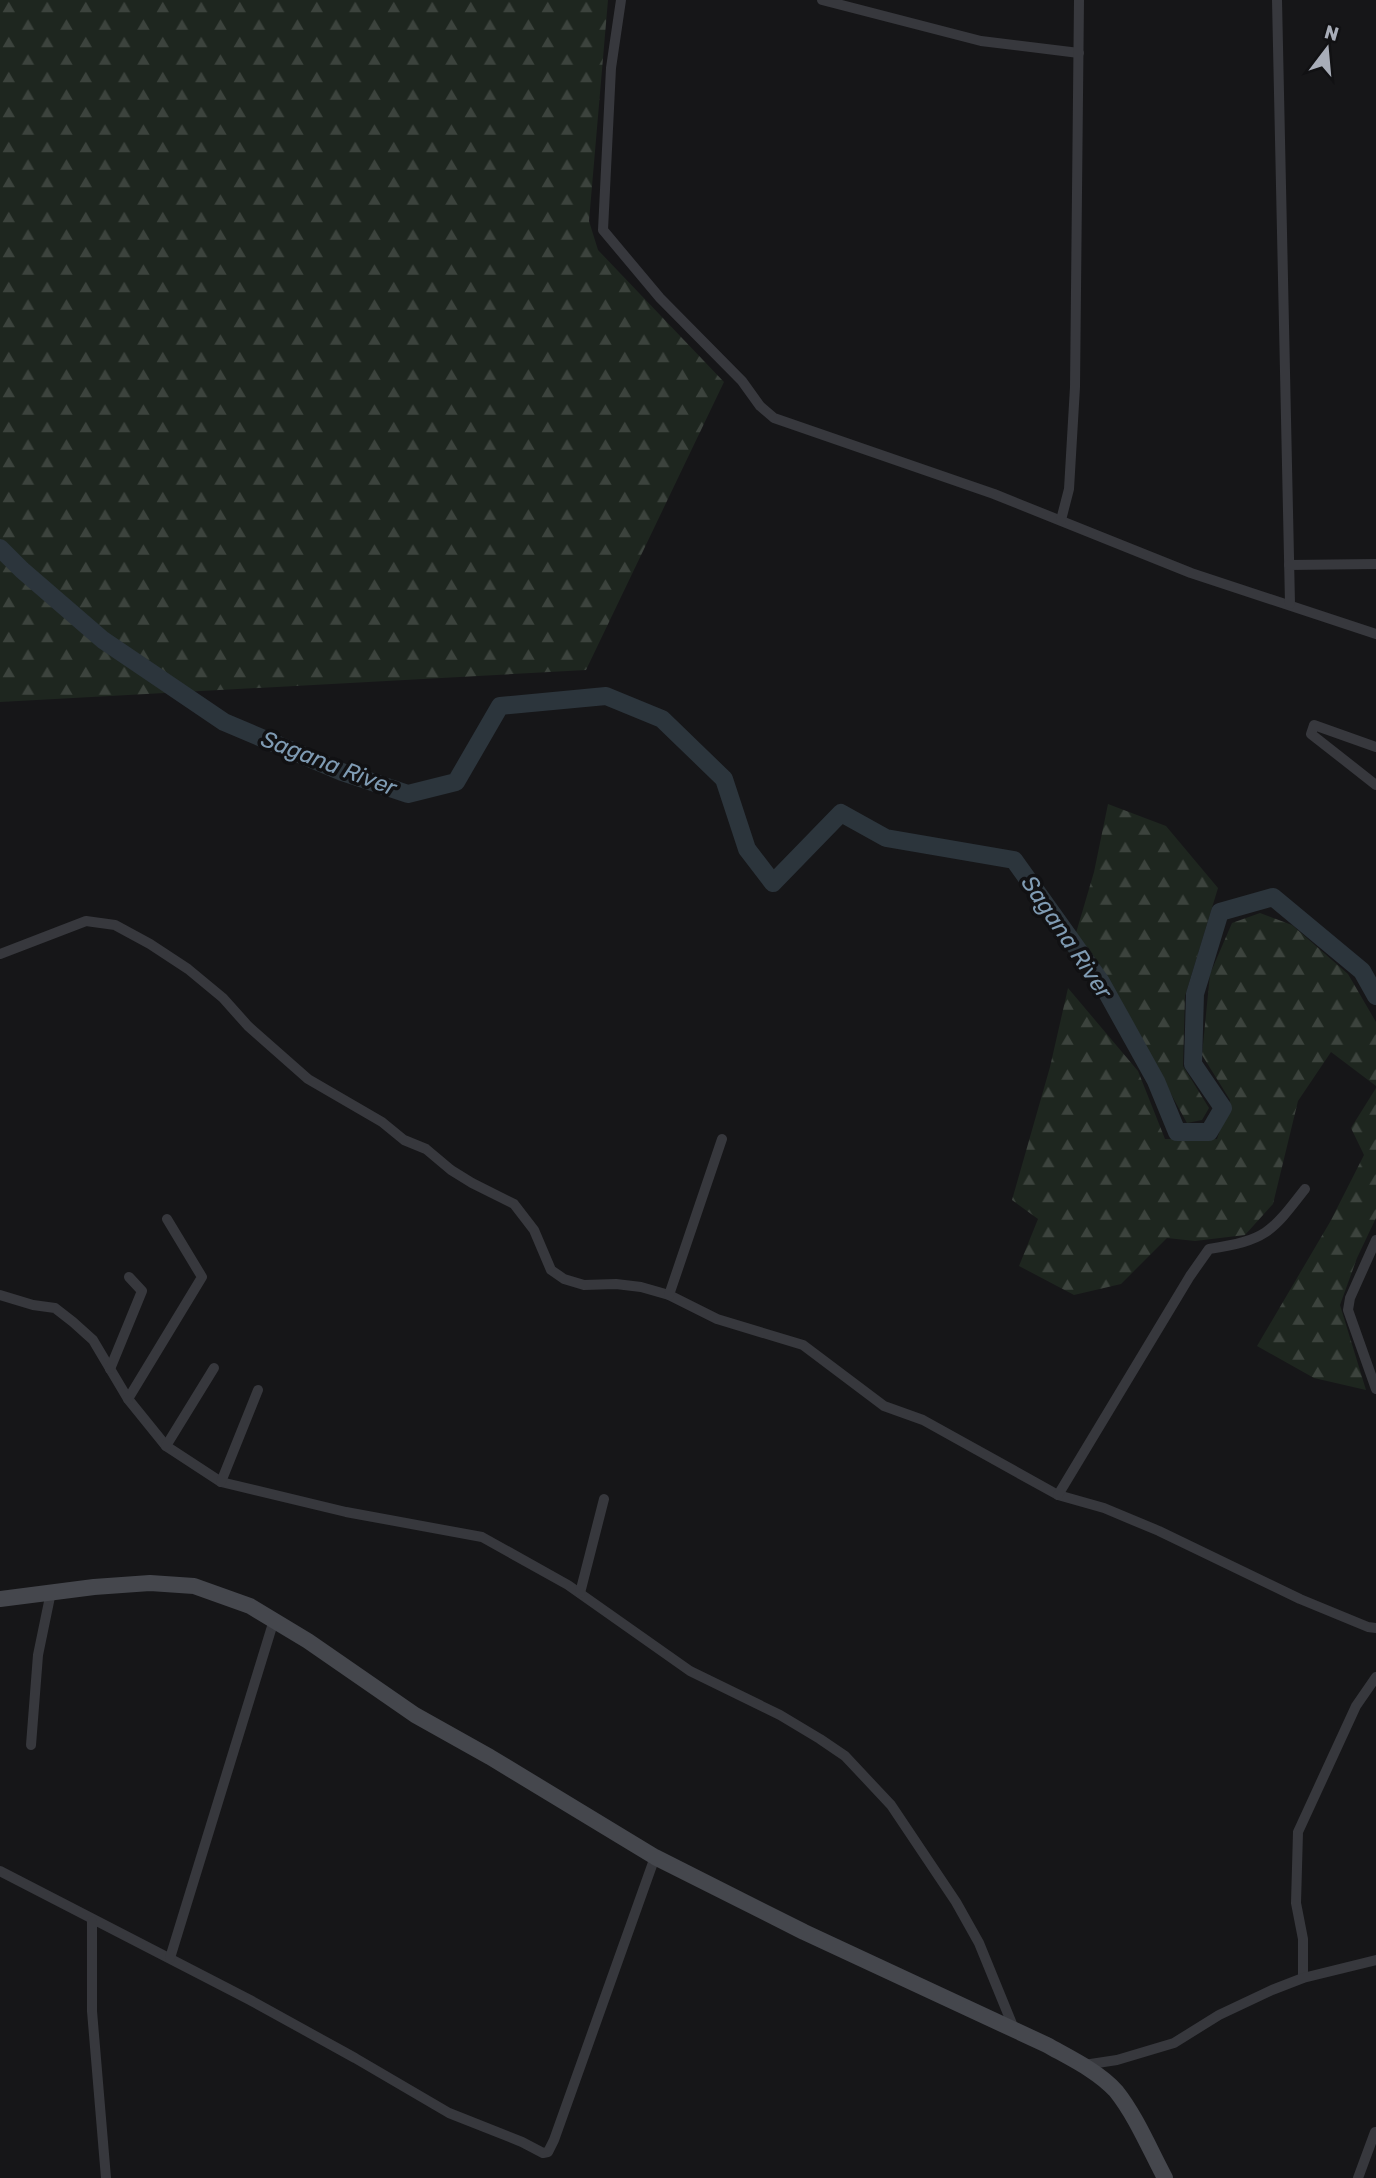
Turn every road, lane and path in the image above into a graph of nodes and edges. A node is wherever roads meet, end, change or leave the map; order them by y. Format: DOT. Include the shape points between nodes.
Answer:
graph roads {
  1 [pos="621,0"];
  2 [pos="822,0"];
  3 [pos="1079,0"];
  4 [pos="1277,0"];
  5 [pos="1079,53"];
  6 [pos="1061,520"];
  7 [pos="1376,564"];
  8 [pos="1289,565"];
  9 [pos="1290,604"];
  10 [pos="1376,634"];
  11 [pos="1376,747"];
  12 [pos="1376,785"];
  13 [pos="0,954"];
  14 [pos="722,1139"];
  15 [pos="1305,1189"];
  16 [pos="167,1219"];
  17 [pos="1376,1240"];
  18 [pos="129,1277"];
  19 [pos="0,1295"];
  20 [pos="669,1296"];
  21 [pos="214,1368"];
  22 [pos="110,1369"];
  23 [pos="1376,1389"];
  24 [pos="258,1390"];
  25 [pos="128,1399"];
  26 [pos="166,1446"];
  27 [pos="221,1482"];
  28 [pos="1058,1495"];
  29 [pos="604,1499"];
  30 [pos="51,1592"];
  31 [pos="580,1593"];
  32 [pos="0,1599"];
  33 [pos="274,1620"];
  34 [pos="1376,1628"];
  35 [pos="1376,1677"];
  36 [pos="31,1745"];
  37 [pos="655,1857"];
  38 [pos="0,1871"];
  39 [pos="92,1921"];
  40 [pos="170,1958"];
  41 [pos="1376,1960"];
  42 [pos="1303,1978"];
  43 [pos="1014,2031"];
  44 [pos="1084,2065"];
  45 [pos="1375,2132"];
  46 [pos="106,2178"];
  47 [pos="1165,2178"];
  48 [pos="1358,2178"];
  1 -- 6 [label="street" via="611,68 602,223 612,244 774,418"];
  2 -- 5 [label="street" via="981,41"];
  3 -- 5 [label="street"];
  4 -- 8 [label="street"];
  5 -- 6 [label="street" via="1075,387 1069,489"];
  6 -- 9 [label="street" via="1191,573"];
  7 -- 8 [label="street"];
  8 -- 9 [label="street"];
  9 -- 10 [label="street"];
  11 -- 12 [label="street" via="1314,725 1311,734"];
  13 -- 20 [label="street" via="86,921 115,925 188,970 308,1079 426,1149 472,1183 514,1204 534,1230 551,1270 564,1279 583,1285 642,1287"];
  14 -- 20 [label="street"];
  15 -- 28 [label="street" via="1278,1224 1258,1238 1209,1249"];
  16 -- 25 [label="street" via="202,1277"];
  17 -- 23 [label="street" via="1348,1310"];
  18 -- 22 [label="street" via="142,1291"];
  19 -- 22 [label="street" via="55,1308 93,1340"];
  20 -- 28 [label="street" via="717,1318 803,1345 884,1406 923,1420"];
  21 -- 26 [label="street"];
  22 -- 25 [label="street"];
  24 -- 27 [label="street"];
  25 -- 26 [label="street"];
  26 -- 27 [label="street"];
  27 -- 31 [label="street" via="482,1537"];
  28 -- 34 [label="street" via="1159,1531 1300,1599"];
  29 -- 31 [label="street"];
  30 -- 32 [label="street"];
  30 -- 33 [label="street" via="150,1583 194,1586"];
  30 -- 36 [label="street" via="38,1655"];
  31 -- 43 [label="street" via="690,1671 820,1739 865,1776 891,1805 956,1902 979,1943"];
  33 -- 37 [label="street" via="415,1714"];
  33 -- 40 [label="street"];
  35 -- 42 [label="street" via="1356,1706 1298,1832 1296,1903 1303,1939"];
  37 -- 40 [label="street" via="548,2152 449,2113"];
  37 -- 43 [label="street"];
  38 -- 39 [label="street"];
  39 -- 40 [label="street"];
  39 -- 46 [label="street" via="92,2011"];
  41 -- 42 [label="street"];
  42 -- 44 [label="street" via="1219,2015 1174,2043"];
  43 -- 44 [label="street"];
  44 -- 47 [label="street" via="1115,2090"];
  45 -- 48 [label="street"];
}
